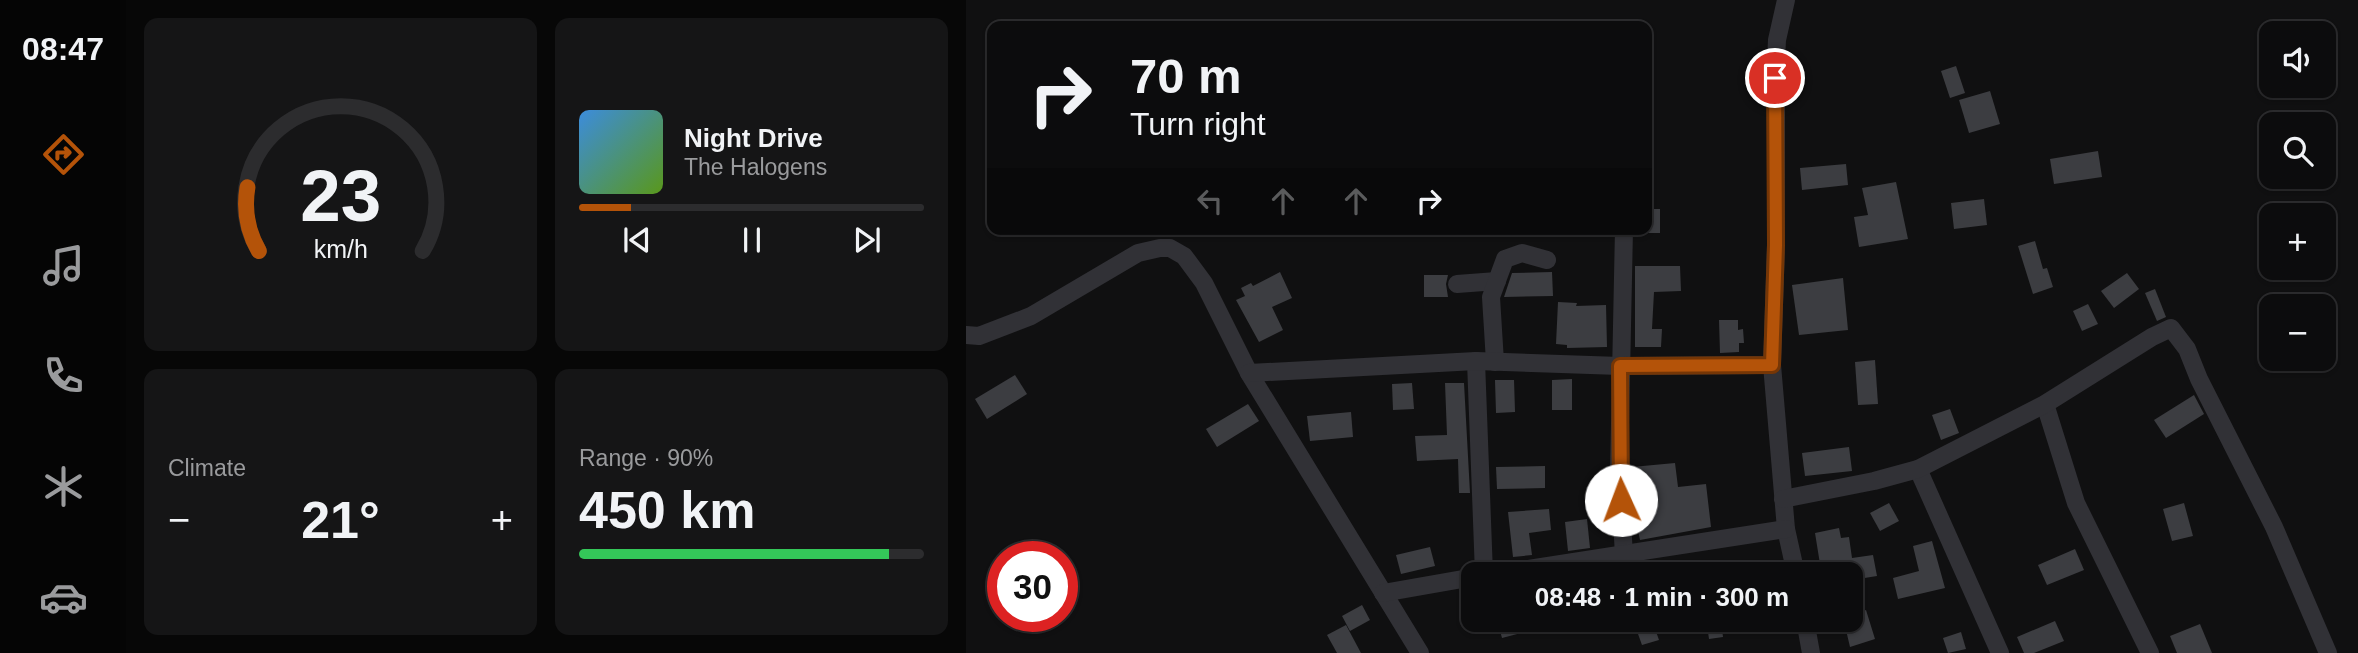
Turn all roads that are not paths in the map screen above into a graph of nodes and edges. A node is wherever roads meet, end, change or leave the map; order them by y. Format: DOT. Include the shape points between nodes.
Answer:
graph roads {
  1 [pos="1786,0"];
  2 [pos="1624,235"];
  3 [pos="1547,260"];
  4 [pos="1497,281"];
  5 [pos="1457,284"];
  6 [pos="966,335"];
  7 [pos="1476,361"];
  8 [pos="1495,362"];
  9 [pos="1772,365"];
  10 [pos="1620,366"];
  11 [pos="1249,373"];
  12 [pos="2045,404"];
  13 [pos="1918,468"];
  14 [pos="1783,499"];
  15 [pos="1786,529"];
  16 [pos="1624,555"];
  17 [pos="1484,562"];
  18 [pos="1576,562"];
  19 [pos="1793,562"];
  20 [pos="1461,580"];
  21 [pos="1383,593"];
  22 [pos="1807,632"];
  23 [pos="1420,653"];
  24 [pos="1811,653"];
  25 [pos="2000,653"];
  26 [pos="2150,653"];
  27 [pos="2329,653"];
  1 -- 9 [label="street" via="1776,60"];
  2 -- 10 [label="street"];
  3 -- 4 [label="street" via="1522,253 1505,259"];
  4 -- 5 [label="street"];
  4 -- 8 [label="street" via="1491,297"];
  6 -- 11 [label="street" via="979,336 1031,316 1138,253 1170,248 1184,256 1204,284"];
  7 -- 8 [label="street"];
  7 -- 11 [label="street"];
  7 -- 17 [label="street"];
  8 -- 10 [label="street"];
  9 -- 10 [label="street"];
  9 -- 14 [label="street"];
  10 -- 16 [label="street"];
  11 -- 21 [label="street"];
  12 -- 13 [label="street"];
  12 -- 26 [label="street" via="2076,503"];
  12 -- 27 [label="street" via="2171,328 2187,349 2274,527"];
  13 -- 14 [label="street"];
  13 -- 25 [label="street"];
  14 -- 15 [label="street"];
  15 -- 16 [label="street"];
  15 -- 19 [label="street"];
  16 -- 18 [label="street"];
  20 -- 21 [label="street"];
  21 -- 23 [label="street"];
  22 -- 24 [label="street"];
}
